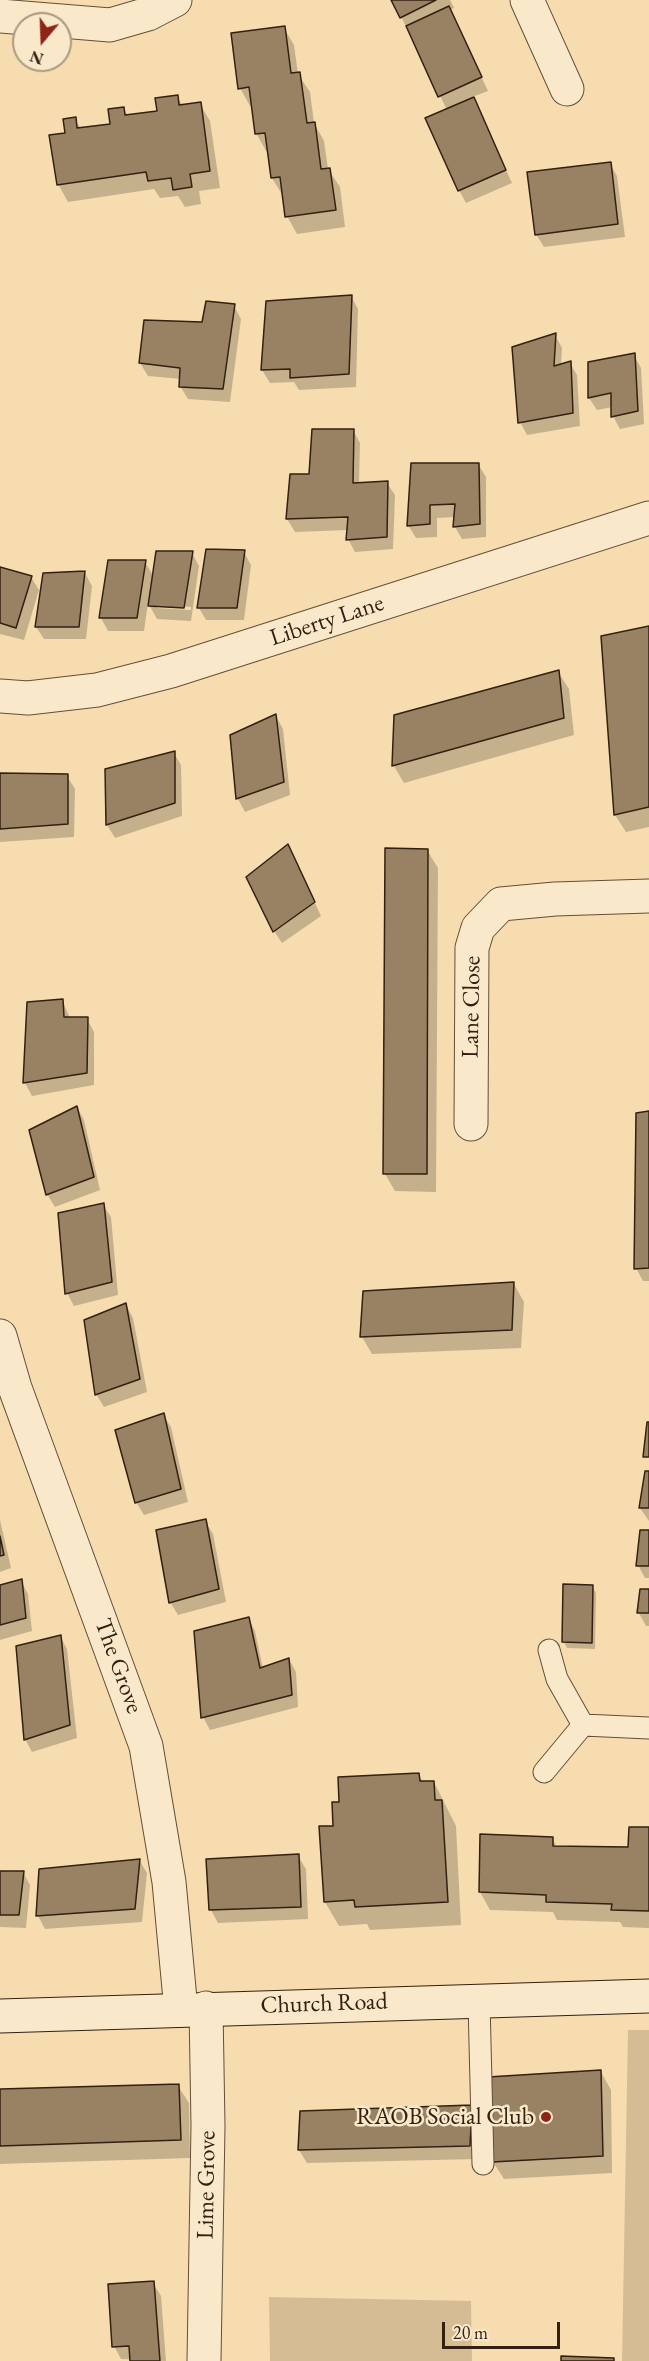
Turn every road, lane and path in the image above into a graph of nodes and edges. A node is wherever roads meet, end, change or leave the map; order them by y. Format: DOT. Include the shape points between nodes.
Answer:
graph roads {
  1 [pos="175,0"];
  2 [pos="527,0"];
  3 [pos="0,16"];
  4 [pos="567,89"];
  5 [pos="649,518"];
  6 [pos="0,696"];
  7 [pos="649,896"];
  8 [pos="471,1124"];
  9 [pos="0,1336"];
  10 [pos="549,1650"];
  11 [pos="583,1725"];
  12 [pos="649,1728"];
  13 [pos="544,1772"];
  14 [pos="649,1996"];
  15 [pos="479,2002"];
  16 [pos="193,2009"];
  17 [pos="0,2016"];
  18 [pos="483,2164"];
  19 [pos="204,2361"];
  1 -- 3 [label="street" via="148,14 110,25"];
  2 -- 4 [label="street"];
  5 -- 6 [label="street, Liberty Lane" via="171,671 97,690 28,698"];
  7 -- 8 [label="street, Lane Close" via="501,904 478,928 472,948"];
  9 -- 16 [label="street, The Grove" via="15,1388 146,1746"];
  10 -- 11 [label="lane" via="557,1679"];
  11 -- 12 [label="lane"];
  11 -- 13 [label="lane"];
  14 -- 15 [label="street, Church Road"];
  15 -- 16 [label="street, Church Road"];
  15 -- 18 [label="lane"];
  16 -- 17 [label="street, Church Road"];
  16 -- 19 [label="street, Lime Grove" via="208,2126"];
}
